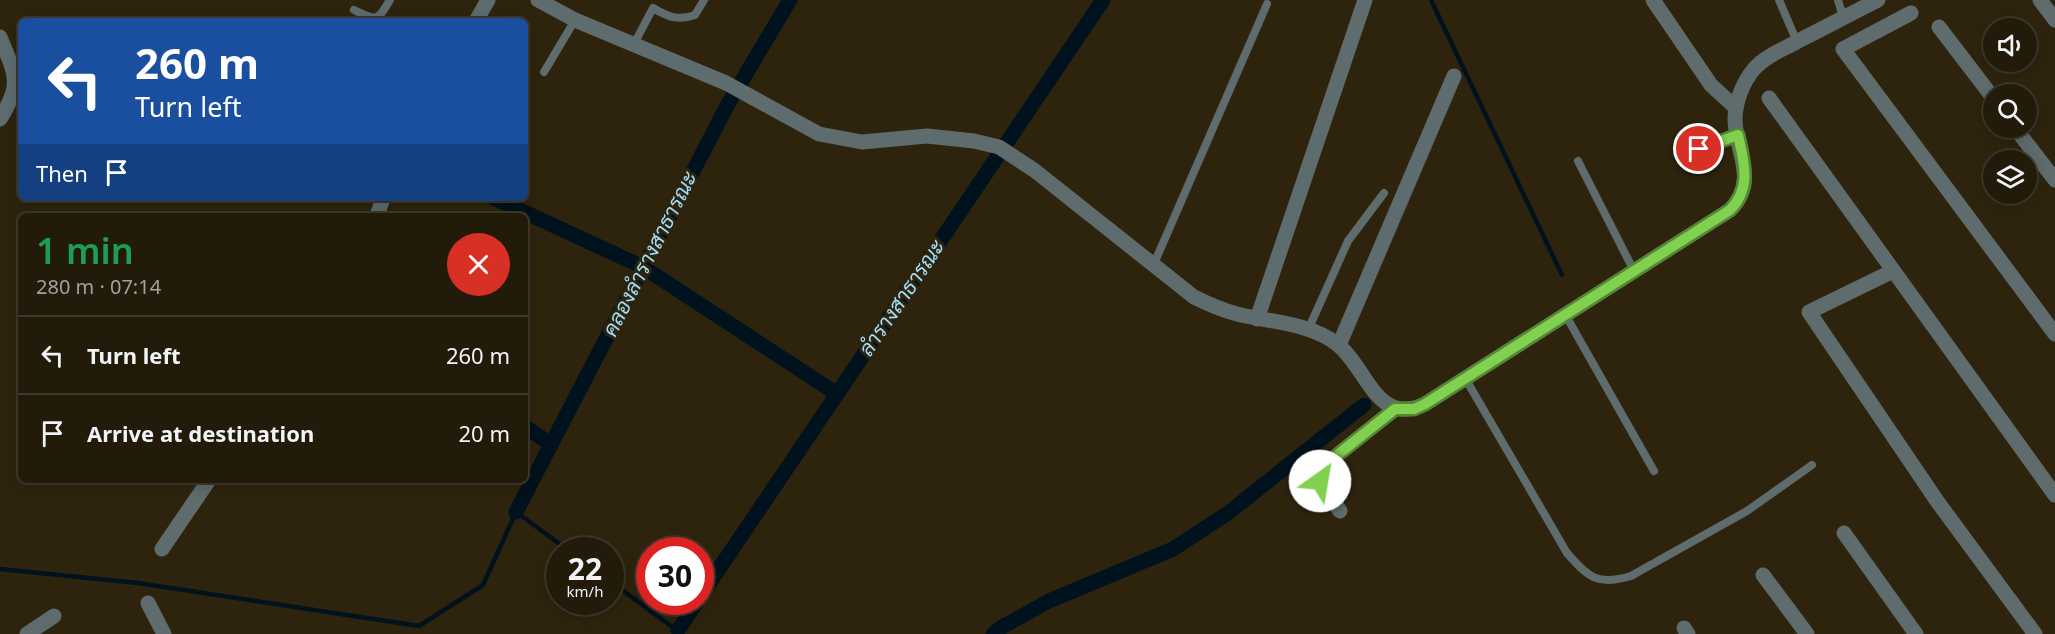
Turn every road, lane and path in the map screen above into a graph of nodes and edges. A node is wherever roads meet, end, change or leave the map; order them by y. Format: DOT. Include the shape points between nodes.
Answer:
graph roads {
  1 [pos="390,0"];
  2 [pos="488,0"];
  3 [pos="538,0"];
  4 [pos="704,0"];
  5 [pos="1365,0"];
  6 [pos="1653,0"];
  7 [pos="1779,0"];
  8 [pos="1838,0"];
  9 [pos="1878,0"];
  10 [pos="2040,0"];
  11 [pos="655,4"];
  12 [pos="1267,4"];
  13 [pos="354,10"];
  14 [pos="1911,13"];
  15 [pos="1843,17"];
  16 [pos="371,18"];
  17 [pos="378,18"];
  18 [pos="478,18"];
  19 [pos="575,20"];
  20 [pos="2055,20"];
  21 [pos="1939,27"];
  22 [pos="0,37"];
  23 [pos="1797,42"];
  24 [pos="634,44"];
  25 [pos="544,72"];
  26 [pos="1454,76"];
  27 [pos="1983,85"];
  28 [pos="1769,98"];
  29 [pos="1736,108"];
  30 [pos="0,119"];
  31 [pos="2024,138"];
  32 [pos="1739,142"];
  33 [pos="1680,155"];
  34 [pos="1578,161"];
  35 [pos="2055,180"];
  36 [pos="1384,194"];
  37 [pos="1152,266"];
  38 [pos="1634,272"];
  39 [pos="1893,272"];
  40 [pos="1566,316"];
  41 [pos="1257,319"];
  42 [pos="1308,330"];
  43 [pos="2055,334"];
  44 [pos="1339,345"];
  45 [pos="1465,378"];
  46 [pos="1395,409"];
  47 [pos="1812,465"];
  48 [pos="1654,471"];
  49 [pos="207,483"];
  50 [pos="2055,495"];
  51 [pos="1340,511"];
  52 [pos="1844,533"];
  53 [pos="162,549"];
  54 [pos="1763,574"];
  55 [pos="148,603"];
  56 [pos="54,616"];
  57 [pos="27,634"];
  58 [pos="164,634"];
  59 [pos="1807,634"];
  60 [pos="1916,634"];
  61 [pos="2035,634"];
  1 -- 17 [label="lane"];
  2 -- 18 [label="street"];
  3 -- 19 [label="street"];
  4 -- 11 [label="lane" via="695,15 686,19 668,17"];
  5 -- 41 [label="street"];
  6 -- 29 [label="street" via="1711,85"];
  7 -- 23 [label="lane"];
  8 -- 15 [label="lane"];
  9 -- 15 [label="street"];
  10 -- 20 [label="street"];
  11 -- 24 [label="lane"];
  12 -- 37 [label="lane"];
  13 -- 16 [label="lane"];
  14 -- 43 [label="street" via="1843,49"];
  15 -- 23 [label="street"];
  19 -- 24 [label="street"];
  19 -- 25 [label="lane"];
  21 -- 27 [label="street"];
  22 -- 30 [label="street" via="16,82"];
  23 -- 29 [label="street" via="1770,55 1755,68"];
  24 -- 37 [label="street" via="726,83 819,134 862,142 927,136 999,147"];
  26 -- 44 [label="street"];
  28 -- 39 [label="street"];
  29 -- 32 [label="street"];
  31 -- 35 [label="street"];
  32 -- 33 [label="lane"];
  32 -- 38 [label="street" via="1745,181 1737,203"];
  34 -- 38 [label="lane"];
  36 -- 42 [label="lane" via="1348,241"];
  37 -- 41 [label="street" via="1194,297"];
  38 -- 40 [label="street"];
  39 -- 50 [label="street"];
  39 -- 61 [label="street" via="1809,312 1937,501"];
  40 -- 45 [label="street"];
  40 -- 48 [label="lane"];
  41 -- 42 [label="street"];
  42 -- 44 [label="street"];
  44 -- 46 [label="street" via="1379,397"];
  45 -- 46 [label="street" via="1414,409"];
  45 -- 47 [label="lane" via="1567,553 1598,580 1612,582 1631,576 1747,511"];
  46 -- 51 [label="street" via="1326,464 1320,481"];
  49 -- 53 [label="street"];
  52 -- 60 [label="street"];
  54 -- 59 [label="street"];
  55 -- 58 [label="street"];
  56 -- 57 [label="street"];
}
